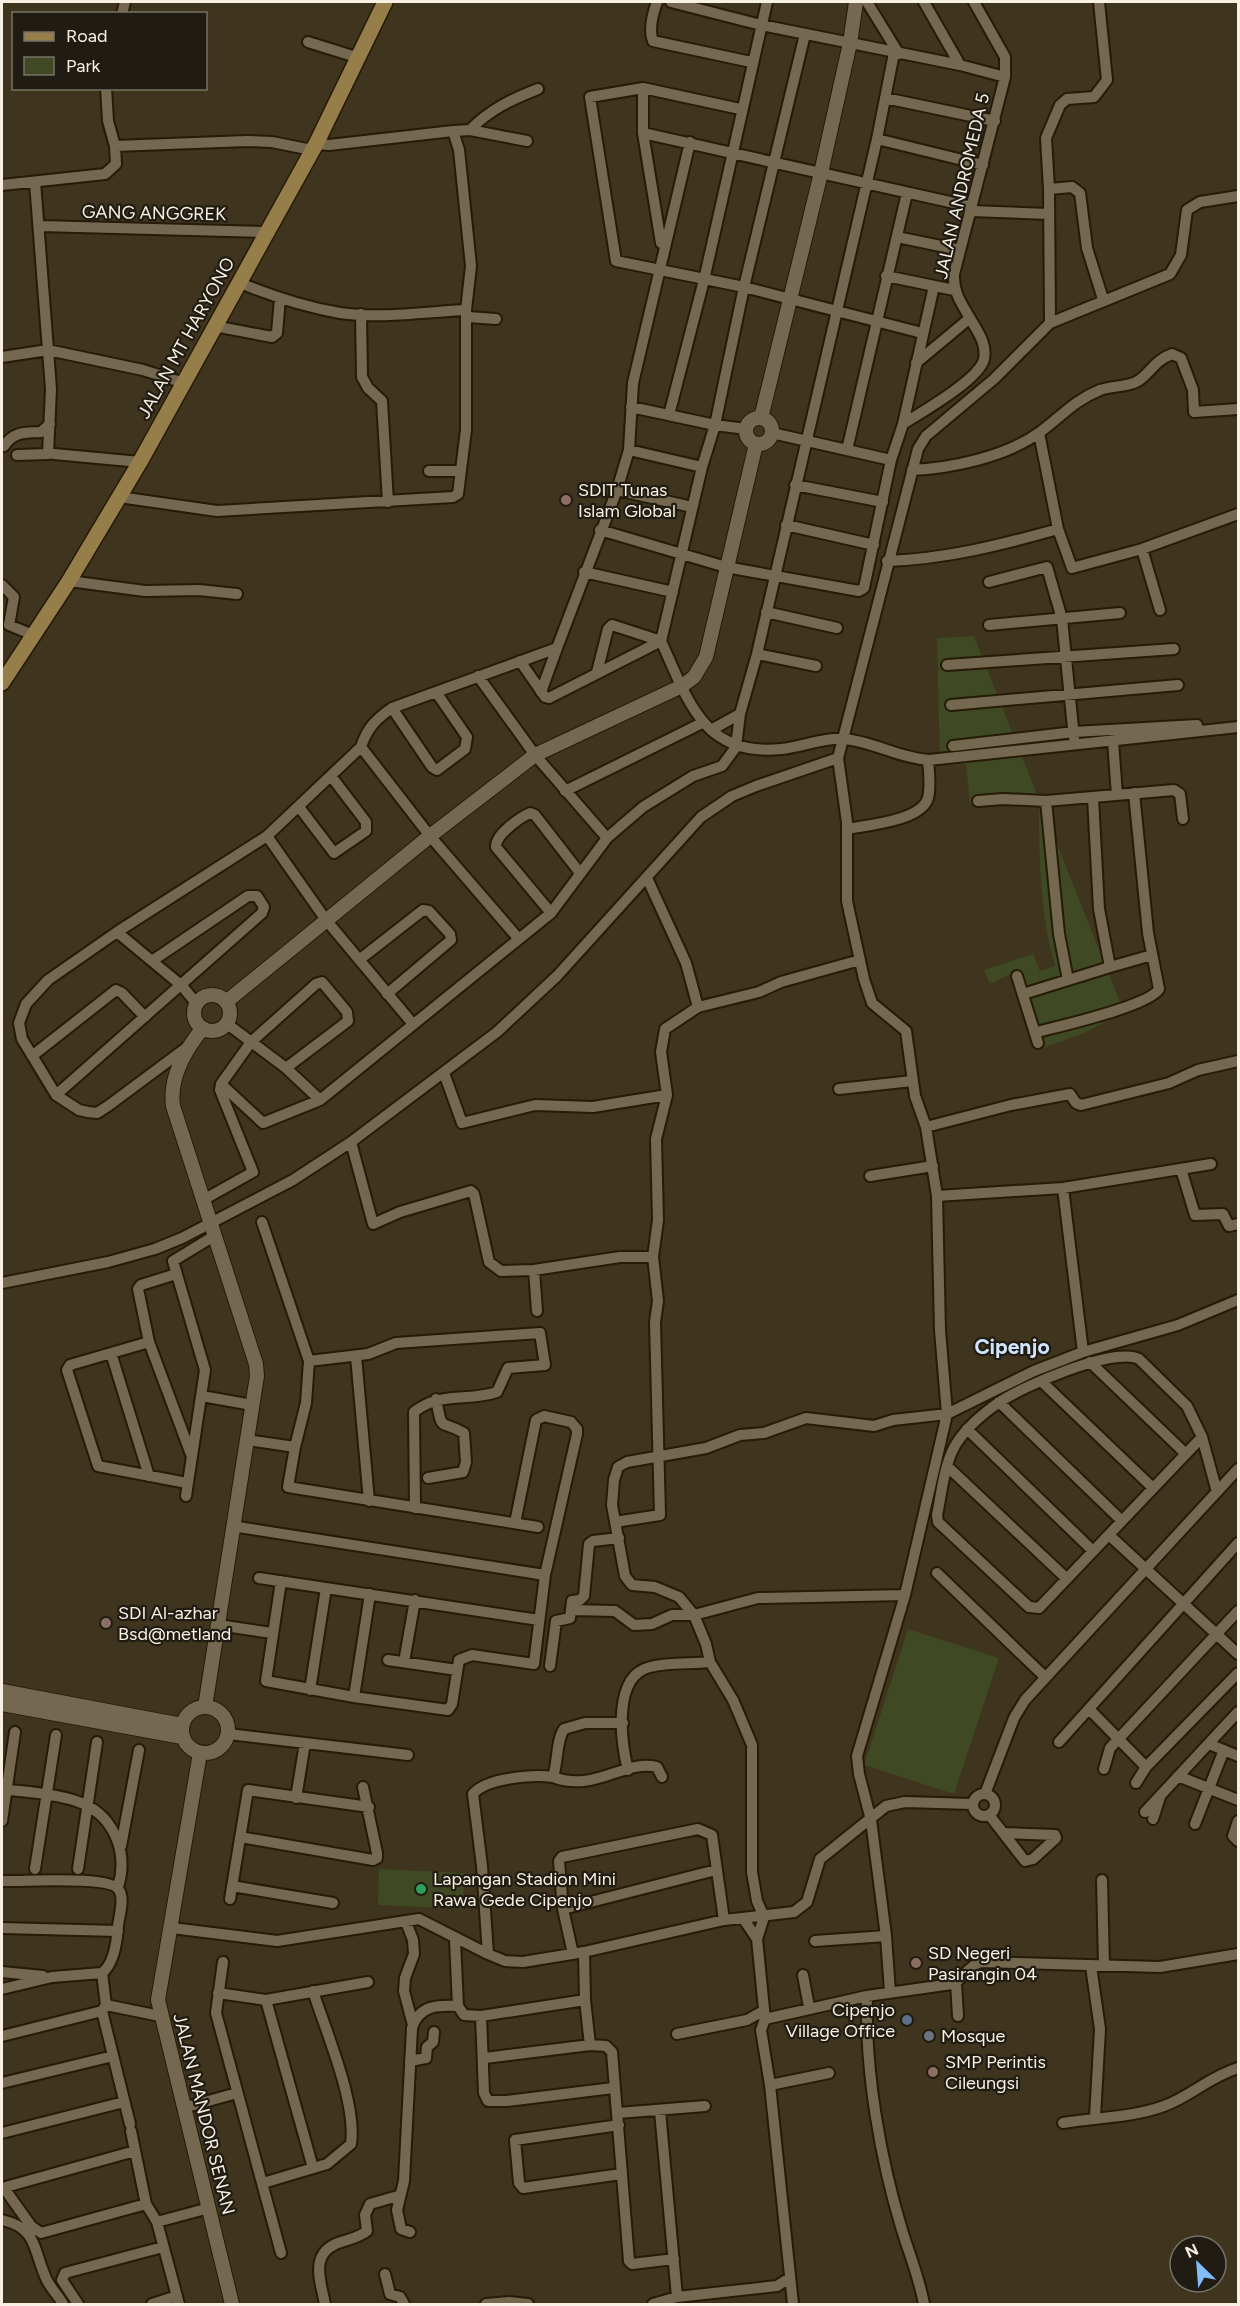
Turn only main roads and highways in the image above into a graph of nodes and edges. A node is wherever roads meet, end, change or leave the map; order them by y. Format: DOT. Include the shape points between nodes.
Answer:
graph roads {
  1 [pos="386,2"];
  2 [pos="2,683"];
  1 -- 2 [label="main road, JALAN MT HARYONO" via="314,147 140,462"];
}
